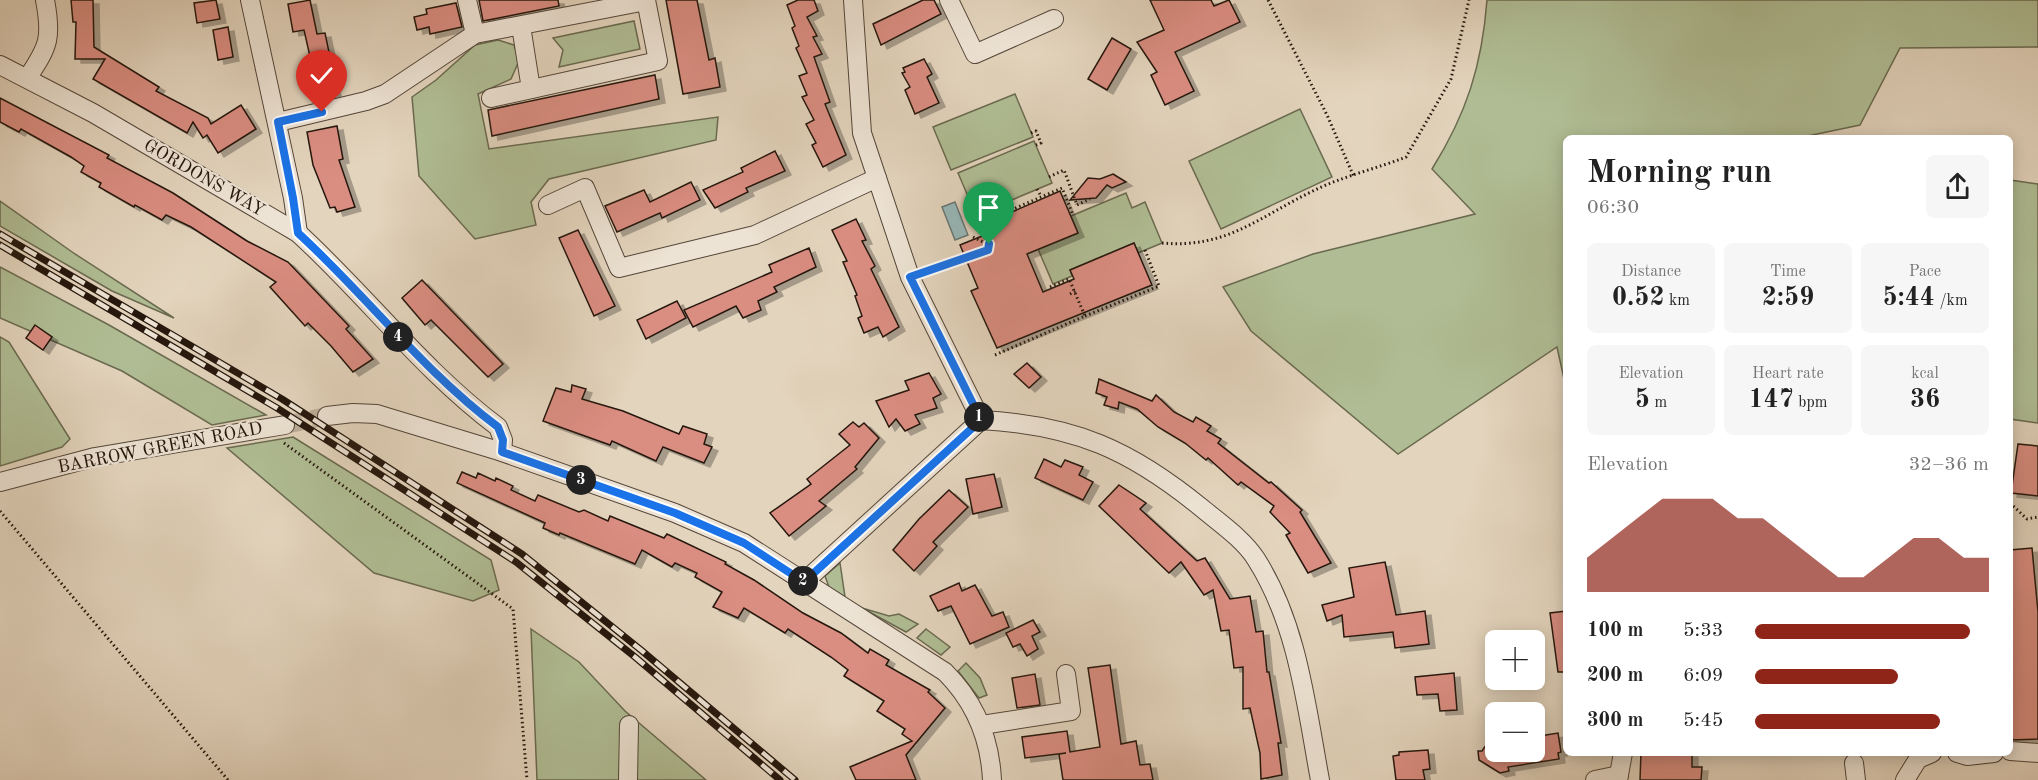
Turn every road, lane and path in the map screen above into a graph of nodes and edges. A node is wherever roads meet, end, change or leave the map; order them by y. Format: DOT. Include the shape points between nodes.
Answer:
graph roads {
  1 [pos="45,0"];
  2 [pos="250,0"];
  3 [pos="467,0"];
  4 [pos="646,0"];
  5 [pos="853,0"];
  6 [pos="949,0"];
  7 [pos="1268,0"];
  8 [pos="1469,0"];
  9 [pos="1054,19"];
  10 [pos="521,26"];
  11 [pos="475,34"];
  12 [pos="0,65"];
  13 [pos="28,77"];
  14 [pos="531,89"];
  15 [pos="491,98"];
  16 [pos="278,122"];
  17 [pos="1031,133"];
  18 [pos="1036,145"];
  19 [pos="1049,177"];
  20 [pos="1354,177"];
  21 [pos="877,178"];
  22 [pos="1037,189"];
  23 [pos="1041,196"];
  24 [pos="1090,199"];
  25 [pos="548,205"];
  26 [pos="973,208"];
  27 [pos="991,209"];
  28 [pos="1074,215"];
  29 [pos="994,217"];
  30 [pos="982,224"];
  31 [pos="298,233"];
  32 [pos="973,237"];
  33 [pos="1162,243"];
  34 [pos="991,247"];
  35 [pos="1144,250"];
  36 [pos="910,277"];
  37 [pos="1050,286"];
  38 [pos="1076,291"];
  39 [pos="1070,294"];
  40 [pos="1085,316"];
  41 [pos="995,355"];
  42 [pos="327,416"];
  43 [pos="981,420"];
  44 [pos="285,425"];
  45 [pos="265,429"];
  46 [pos="502,452"];
  47 [pos="0,482"];
  48 [pos="2013,506"];
  49 [pos="0,511"];
  50 [pos="2038,517"];
  51 [pos="804,582"];
  52 [pos="1066,674"];
  53 [pos="629,725"];
  54 [pos="982,725"];
  55 [pos="2013,751"];
  56 [pos="2038,753"];
  57 [pos="1623,756"];
  58 [pos="1925,756"];
  59 [pos="1619,778"];
  60 [pos="228,780"];
  61 [pos="526,780"];
  62 [pos="628,780"];
  63 [pos="992,780"];
  64 [pos="1320,780"];
  65 [pos="1595,780"];
  66 [pos="1905,780"];
  1 -- 13 [label="street" via="49,42"];
  2 -- 16 [label="street"];
  3 -- 11 [label="street"];
  4 -- 10 [label="street"];
  4 -- 14 [label="street" via="658,61"];
  5 -- 21 [label="street" via="862,133"];
  6 -- 9 [label="street" via="975,54"];
  7 -- 20 [label="path"];
  8 -- 20 [label="path" via="1451,79 1406,157"];
  10 -- 11 [label="street"];
  10 -- 14 [label="street"];
  11 -- 16 [label="street" via="385,94"];
  12 -- 13 [label="street, GORDONS WAY"];
  13 -- 31 [label="street, GORDONS WAY"];
  14 -- 15 [label="street"];
  16 -- 31 [label="street"];
  17 -- 18 [label="path" via="1036,131 1041,143"];
  19 -- 24 [label="path" via="1064,170 1077,205"];
  20 -- 33 [label="path" via="1317,189 1229,235 1202,243"];
  21 -- 25 [label="street" via="755,235 619,268 585,188"];
  21 -- 36 [label="street"];
  22 -- 23 [label="path"];
  23 -- 28 [label="path" via="1062,188"];
  23 -- 29 [label="path"];
  26 -- 30 [label="path" via="969,210 976,227"];
  27 -- 29 [label="path"];
  29 -- 30 [label="path"];
  30 -- 34 [label="path"];
  31 -- 46 [label="street, GORDONS WAY" via="415,357 498,427"];
  32 -- 34 [label="path"];
  34 -- 36 [label="path"];
  35 -- 40 [label="path" via="1159,286"];
  36 -- 43 [label="street"];
  37 -- 38 [label="path" via="1069,278"];
  38 -- 39 [label="path"];
  38 -- 40 [label="path"];
  40 -- 41 [label="path"];
  42 -- 46 [label="street" via="377,414"];
  43 -- 51 [label="street"];
  43 -- 64 [label="street" via="1027,422 1101,443 1176,486 1232,532 1255,558 1299,661"];
  44 -- 45 [label="street, BARROW GREEN ROAD"];
  45 -- 47 [label="street, BARROW GREEN ROAD" via="95,457"];
  45 -- 61 [label="path" via="513,609"];
  46 -- 51 [label="street" via="744,543"];
  48 -- 50 [label="path" via="2027,519"];
  49 -- 60 [label="path"];
  51 -- 54 [label="street" via="945,672 969,701"];
  52 -- 54 [label="street" via="1071,711"];
  53 -- 62 [label="street"];
  54 -- 63 [label="street"];
  55 -- 56 [label="street"];
  57 -- 59 [label="street"];
  58 -- 66 [label="street" via="1918,759"];
  59 -- 65 [label="street"];
}
